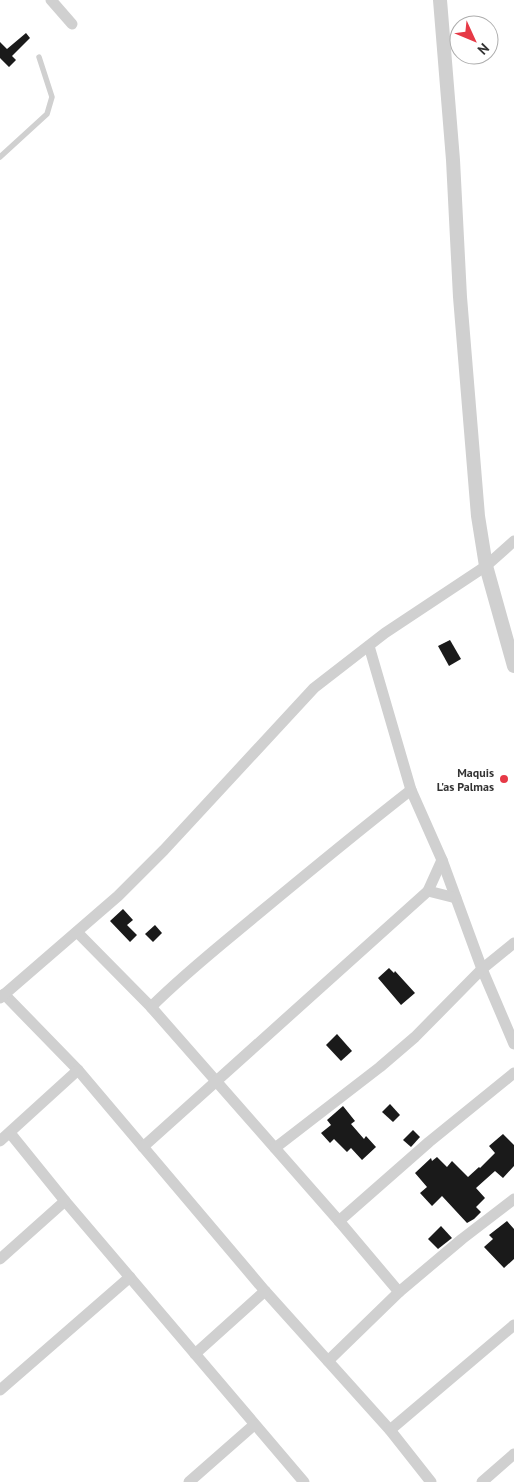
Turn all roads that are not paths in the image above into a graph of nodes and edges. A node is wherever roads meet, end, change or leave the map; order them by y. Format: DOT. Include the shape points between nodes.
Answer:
graph roads {
  1 [pos="51,0"];
  2 [pos="440,0"];
  3 [pos="72,24"];
  4 [pos="39,57"];
  5 [pos="0,157"];
  6 [pos="514,541"];
  7 [pos="486,566"];
  8 [pos="369,646"];
  9 [pos="514,666"];
  10 [pos="411,790"];
  11 [pos="442,860"];
  12 [pos="428,891"];
  13 [pos="456,898"];
  14 [pos="77,932"];
  15 [pos="514,943"];
  16 [pos="482,969"];
  17 [pos="2,996"];
  18 [pos="152,1007"];
  19 [pos="514,1044"];
  20 [pos="78,1070"];
  21 [pos="514,1073"];
  22 [pos="216,1081"];
  23 [pos="10,1133"];
  24 [pos="0,1142"];
  25 [pos="143,1148"];
  26 [pos="276,1148"];
  27 [pos="514,1199"];
  28 [pos="65,1201"];
  29 [pos="339,1220"];
  30 [pos="0,1259"];
  31 [pos="130,1277"];
  32 [pos="265,1291"];
  33 [pos="399,1292"];
  34 [pos="514,1325"];
  35 [pos="195,1354"];
  36 [pos="328,1362"];
  37 [pos="0,1390"];
  38 [pos="254,1425"];
  39 [pos="390,1430"];
  40 [pos="514,1454"];
  41 [pos="189,1482"];
  42 [pos="304,1482"];
  43 [pos="431,1482"];
  44 [pos="482,1482"];
  1 -- 3 [label="street"];
  2 -- 7 [label="street" via="478,516"];
  4 -- 5 [label="lane" via="52,97 47,114"];
  6 -- 7 [label="street"];
  7 -- 8 [label="street"];
  7 -- 9 [label="street"];
  8 -- 10 [label="street"];
  8 -- 14 [label="street" via="314,688 164,850"];
  10 -- 11 [label="street"];
  10 -- 18 [label="street" via="209,954"];
  11 -- 12 [label="street"];
  11 -- 13 [label="street"];
  12 -- 13 [label="street"];
  12 -- 22 [label="street"];
  13 -- 16 [label="street"];
  14 -- 17 [label="street"];
  14 -- 18 [label="street"];
  15 -- 16 [label="street"];
  16 -- 19 [label="street"];
  16 -- 26 [label="street" via="380,1067"];
  17 -- 20 [label="street"];
  18 -- 22 [label="street"];
  20 -- 23 [label="street"];
  20 -- 25 [label="street"];
  21 -- 29 [label="street"];
  22 -- 25 [label="street"];
  22 -- 26 [label="street"];
  23 -- 24 [label="street"];
  23 -- 28 [label="street"];
  25 -- 32 [label="street"];
  26 -- 29 [label="street"];
  27 -- 33 [label="street"];
  28 -- 30 [label="street"];
  28 -- 31 [label="street"];
  29 -- 33 [label="street"];
  31 -- 35 [label="street"];
  31 -- 37 [label="street"];
  32 -- 35 [label="street"];
  32 -- 36 [label="street"];
  33 -- 36 [label="street"];
  34 -- 39 [label="street"];
  35 -- 38 [label="street"];
  36 -- 39 [label="street"];
  38 -- 41 [label="street"];
  38 -- 42 [label="street"];
  39 -- 43 [label="street"];
  40 -- 44 [label="street"];
}
